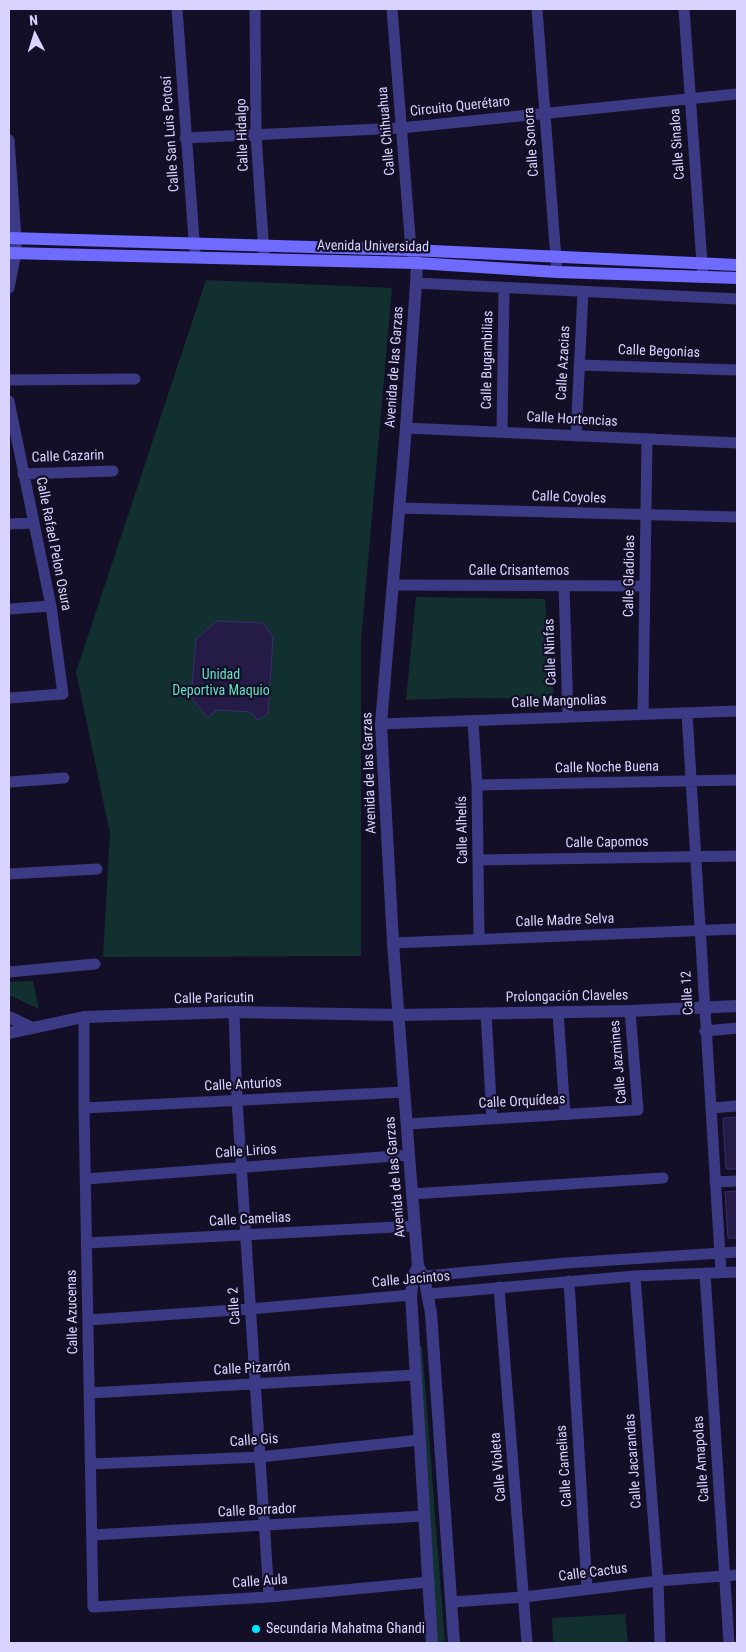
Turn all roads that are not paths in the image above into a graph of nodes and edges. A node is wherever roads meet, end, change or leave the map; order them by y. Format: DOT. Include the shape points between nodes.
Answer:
graph roads {
  1 [pos="177,9"];
  2 [pos="255,9"];
  3 [pos="392,9"];
  4 [pos="537,9"];
  5 [pos="684,9"];
  6 [pos="737,94"];
  7 [pos="690,100"];
  8 [pos="545,114"];
  9 [pos="402,128"];
  10 [pos="256,135"];
  11 [pos="185,138"];
  12 [pos="9,140"];
  13 [pos="12,238"];
  14 [pos="194,243"];
  15 [pos="264,246"];
  16 [pos="411,250"];
  17 [pos="12,253"];
  18 [pos="556,256"];
  19 [pos="195,257"];
  20 [pos="265,260"];
  21 [pos="417,262"];
  22 [pos="702,264"];
  23 [pos="737,265"];
  24 [pos="557,272"];
  25 [pos="703,277"];
  26 [pos="737,278"];
  27 [pos="416,283"];
  28 [pos="9,288"];
  29 [pos="504,288"];
  30 [pos="583,292"];
  31 [pos="737,300"];
  32 [pos="579,365"];
  33 [pos="737,370"];
  34 [pos="135,379"];
  35 [pos="9,380"];
  36 [pos="9,401"];
  37 [pos="406,428"];
  38 [pos="502,432"];
  39 [pos="576,436"];
  40 [pos="647,439"];
  41 [pos="737,443"];
  42 [pos="113,471"];
  43 [pos="23,474"];
  44 [pos="400,508"];
  45 [pos="646,515"];
  46 [pos="737,517"];
  47 [pos="34,523"];
  48 [pos="9,524"];
  49 [pos="393,585"];
  50 [pos="564,586"];
  51 [pos="645,586"];
  52 [pos="51,606"];
  53 [pos="9,609"];
  54 [pos="9,698"];
  55 [pos="737,711"];
  56 [pos="687,713"];
  57 [pos="643,714"];
  58 [pos="568,717"];
  59 [pos="473,721"];
  60 [pos="381,724"];
  61 [pos="64,778"];
  62 [pos="737,780"];
  63 [pos="691,781"];
  64 [pos="9,782"];
  65 [pos="477,785"];
  66 [pos="737,856"];
  67 [pos="695,857"];
  68 [pos="478,860"];
  69 [pos="97,869"];
  70 [pos="9,874"];
  71 [pos="737,929"];
  72 [pos="700,931"];
  73 [pos="479,939"];
  74 [pos="393,943"];
  75 [pos="95,964"];
  76 [pos="9,972"];
  77 [pos="704,1006"];
  78 [pos="737,1006"];
  79 [pos="234,1012"];
  80 [pos="558,1012"];
  81 [pos="630,1012"];
  82 [pos="486,1013"];
  83 [pos="398,1015"];
  84 [pos="9,1017"];
  85 [pos="84,1017"];
  86 [pos="32,1028"];
  87 [pos="737,1028"];
  88 [pos="705,1031"];
  89 [pos="9,1034"];
  90 [pos="404,1092"];
  91 [pos="237,1100"];
  92 [pos="737,1106"];
  93 [pos="84,1108"];
  94 [pos="711,1108"];
  95 [pos="638,1110"];
  96 [pos="565,1114"];
  97 [pos="492,1119"];
  98 [pos="407,1124"];
  99 [pos="409,1155"];
  100 [pos="241,1167"];
  101 [pos="663,1178"];
  102 [pos="86,1179"];
  103 [pos="737,1181"];
  104 [pos="715,1182"];
  105 [pos="412,1194"];
  106 [pos="415,1226"];
  107 [pos="246,1235"];
  108 [pos="87,1243"];
  109 [pos="737,1252"];
  110 [pos="720,1253"];
  111 [pos="720,1272"];
  112 [pos="737,1272"];
  113 [pos="419,1273"];
  114 [pos="705,1273"];
  115 [pos="635,1276"];
  116 [pos="568,1281"];
  117 [pos="499,1288"];
  118 [pos="428,1294"];
  119 [pos="411,1295"];
  120 [pos="250,1309"];
  121 [pos="88,1320"];
  122 [pos="416,1375"];
  123 [pos="256,1384"];
  124 [pos="89,1393"];
  125 [pos="420,1440"];
  126 [pos="260,1457"];
  127 [pos="91,1464"];
  128 [pos="424,1516"];
  129 [pos="265,1525"];
  130 [pos="92,1535"];
  131 [pos="724,1575"];
  132 [pos="737,1575"];
  133 [pos="658,1581"];
  134 [pos="429,1582"];
  135 [pos="588,1589"];
  136 [pos="269,1597"];
  137 [pos="524,1597"];
  138 [pos="452,1602"];
  139 [pos="93,1607"];
  140 [pos="432,1643"];
  141 [pos="454,1643"];
  142 [pos="527,1643"];
  143 [pos="660,1643"];
  144 [pos="729,1643"];
  1 -- 11 [label="street, Calle San Luis Potosí"];
  2 -- 10 [label="street, Calle Hidalgo"];
  3 -- 9 [label="street, Calle Chihuahua"];
  4 -- 8 [label="street, Calle Sonora"];
  5 -- 7 [label="street, Calle Sinaloa"];
  6 -- 7 [label="street, Circuito Querétaro"];
  7 -- 8 [label="street, Circuito Querétaro"];
  7 -- 22 [label="street, Calle Sinaloa"];
  8 -- 9 [label="street, Circuito Querétaro"];
  8 -- 18 [label="street, Calle Sonora"];
  9 -- 10 [label="street, Circuito Querétaro"];
  9 -- 16 [label="street, Calle Chihuahua"];
  10 -- 11 [label="street, Circuito Querétaro"];
  10 -- 15 [label="street, Calle Hidalgo"];
  11 -- 14 [label="street, Calle San Luis Potosí"];
  12 -- 13 [label="street"];
  13 -- 14 [label="main road, Avenida Universidad"];
  13 -- 17 [label="street"];
  14 -- 15 [label="main road, Avenida Universidad"];
  14 -- 19 [label="street, Calle San Luis Potosí"];
  15 -- 16 [label="main road, Avenida Universidad"];
  15 -- 20 [label="street, Calle Hidalgo"];
  16 -- 18 [label="main road, Avenida Universidad"];
  16 -- 21 [label="street, Avenida de las Garzas"];
  17 -- 19 [label="main road, Avenida Universidad"];
  17 -- 28 [label="street"];
  18 -- 22 [label="main road, Avenida Universidad"];
  18 -- 24 [label="street, Calle Sonora"];
  19 -- 20 [label="main road, Avenida Universidad"];
  20 -- 21 [label="main road, Avenida Universidad"];
  21 -- 24 [label="main road, Avenida Universidad"];
  21 -- 27 [label="street, Avenida de las Garzas"];
  22 -- 23 [label="main road, Avenida Universidad"];
  22 -- 25 [label="street, Calle Sinaloa"];
  24 -- 25 [label="main road, Avenida Universidad"];
  25 -- 26 [label="main road, Avenida Universidad"];
  27 -- 29 [label="street"];
  27 -- 37 [label="street, Avenida de las Garzas"];
  29 -- 30 [label="street"];
  29 -- 38 [label="street, Calle Bugambilias"];
  30 -- 31 [label="street"];
  30 -- 32 [label="street, Calle Azacias"];
  32 -- 33 [label="street, Calle Begonias"];
  32 -- 39 [label="street, Calle Azacias"];
  34 -- 35 [label="street"];
  36 -- 43 [label="street, Calle Rafael Pelon Osura"];
  37 -- 38 [label="street, Calle Hortencias"];
  37 -- 44 [label="street, Avenida de las Garzas"];
  38 -- 39 [label="street, Calle Hortencias"];
  39 -- 40 [label="street, Calle Hortencias"];
  40 -- 41 [label="street, Calle Hortencias"];
  40 -- 45 [label="street, Calle Gladiolas"];
  42 -- 43 [label="street, Calle Cazarin"];
  43 -- 47 [label="street, Calle Rafael Pelon Osura"];
  44 -- 45 [label="street, Calle Coyoles"];
  44 -- 49 [label="street, Avenida de las Garzas"];
  45 -- 46 [label="street, Calle Coyoles"];
  45 -- 51 [label="street, Calle Gladiolas"];
  47 -- 48 [label="street"];
  47 -- 52 [label="street, Calle Rafael Pelon Osura"];
  49 -- 50 [label="street, Calle Crisantemos"];
  49 -- 60 [label="street, Avenida de las Garzas"];
  50 -- 51 [label="street, Calle Crisantemos"];
  50 -- 58 [label="street, Calle Ninfas"];
  51 -- 57 [label="street, Calle Gladiolas"];
  52 -- 53 [label="street"];
  52 -- 54 [label="street, Calle Rafael Pelon Osura" via="64,694"];
  55 -- 56 [label="street, Calle Mangnolias"];
  56 -- 57 [label="street, Calle Mangnolias"];
  56 -- 63 [label="street, Calle 12"];
  57 -- 58 [label="street, Calle Mangnolias"];
  58 -- 59 [label="street, Calle Mangnolias"];
  59 -- 60 [label="street, Calle Mangnolias"];
  59 -- 65 [label="street, Calle Alhelís"];
  60 -- 74 [label="street, Avenida de las Garzas"];
  61 -- 64 [label="street"];
  62 -- 63 [label="street, Calle Noche Buena"];
  63 -- 65 [label="street, Calle Noche Buena"];
  63 -- 67 [label="street, Calle 12"];
  65 -- 68 [label="street, Calle Alhelís"];
  66 -- 67 [label="street, Calle Capomos"];
  67 -- 68 [label="street, Calle Capomos"];
  67 -- 72 [label="street, Calle 12"];
  68 -- 73 [label="street, Calle Alhelís"];
  69 -- 70 [label="street"];
  71 -- 72 [label="street, Calle Madre Selva"];
  72 -- 73 [label="street, Calle Madre Selva"];
  72 -- 77 [label="street, Calle 12"];
  73 -- 74 [label="street, Calle Madre Selva"];
  74 -- 83 [label="street, Avenida de las Garzas"];
  75 -- 76 [label="street"];
  77 -- 78 [label="street, Prolongación Claveles"];
  77 -- 81 [label="street, Prolongación Claveles"];
  77 -- 88 [label="street, Calle 12"];
  79 -- 83 [label="street, Calle Paricutin"];
  79 -- 85 [label="street, Calle Paricutin"];
  79 -- 91 [label="street, Calle 2"];
  80 -- 81 [label="street, Prolongación Claveles"];
  80 -- 82 [label="street, Prolongación Claveles"];
  80 -- 96 [label="street"];
  81 -- 95 [label="street, Calle Jazmines"];
  82 -- 83 [label="street, Prolongación Claveles"];
  82 -- 97 [label="street"];
  83 -- 90 [label="street, Avenida de las Garzas"];
  84 -- 86 [label="street"];
  85 -- 86 [label="street, Calle Paricutin"];
  85 -- 93 [label="street, Calle Azucenas"];
  86 -- 89 [label="street, Calle Paricutin"];
  87 -- 88 [label="street"];
  88 -- 94 [label="street, Calle 12"];
  90 -- 91 [label="street, Calle Anturios"];
  90 -- 98 [label="street, Avenida de las Garzas"];
  91 -- 93 [label="street, Calle Anturios"];
  91 -- 100 [label="street, Calle 2"];
  92 -- 94 [label="street"];
  93 -- 102 [label="street, Calle Azucenas"];
  94 -- 104 [label="street, Calle 12"];
  95 -- 96 [label="street, Calle Orquídeas"];
  96 -- 97 [label="street, Calle Orquídeas"];
  97 -- 98 [label="street, Calle Orquídeas"];
  98 -- 99 [label="street, Avenida de las Garzas"];
  99 -- 100 [label="street, Calle Lirios"];
  99 -- 105 [label="street, Avenida de las Garzas"];
  100 -- 102 [label="street, Calle Lirios"];
  100 -- 107 [label="street, Calle 2"];
  101 -- 105 [label="street"];
  102 -- 108 [label="street, Calle Azucenas"];
  103 -- 104 [label="street"];
  104 -- 110 [label="street, Calle 12"];
  105 -- 106 [label="street, Avenida de las Garzas"];
  106 -- 107 [label="street, Calle Camelias"];
  106 -- 113 [label="street, Avenida de las Garzas"];
  107 -- 108 [label="street, Calle Camelias"];
  107 -- 120 [label="street, Calle 2"];
  108 -- 121 [label="street, Calle Azucenas"];
  109 -- 110 [label="street, Calle Jacintos"];
  110 -- 111 [label="street, Calle 12"];
  110 -- 113 [label="street, Calle Jacintos"];
  111 -- 112 [label="street, Calle Jacintos"];
  111 -- 114 [label="street, Calle Jacintos"];
  113 -- 118 [label="street, Avenida de las Garzas"];
  113 -- 119 [label="street, Avenida de las Garzas"];
  114 -- 115 [label="street, Calle Jacintos"];
  114 -- 131 [label="street, Calle Amapolas"];
  115 -- 116 [label="street, Calle Jacintos"];
  115 -- 133 [label="street, Calle Jacarandas"];
  116 -- 117 [label="street, Calle Jacintos"];
  116 -- 135 [label="street, Calle Camelias"];
  117 -- 118 [label="street, Calle Jacintos"];
  117 -- 137 [label="street, Calle Violeta"];
  118 -- 119 [label="street, Calle Jacintos"];
  118 -- 138 [label="street, Avenida de las Garzas"];
  119 -- 120 [label="street, Calle Jacintos"];
  119 -- 122 [label="street, Avenida de las Garzas"];
  120 -- 121 [label="street, Calle Jacintos"];
  120 -- 123 [label="street, Calle 2"];
  121 -- 124 [label="street, Calle Azucenas"];
  122 -- 123 [label="street, Calle Pizarrón"];
  122 -- 125 [label="street, Avenida de las Garzas"];
  123 -- 124 [label="street, Calle Pizarrón"];
  123 -- 126 [label="street, Calle 2"];
  124 -- 127 [label="street, Calle Azucenas"];
  125 -- 126 [label="street, Calle Gis"];
  125 -- 128 [label="street, Avenida de las Garzas"];
  126 -- 127 [label="street, Calle Gis"];
  126 -- 129 [label="street, Calle 2"];
  127 -- 130 [label="street, Calle Azucenas"];
  128 -- 129 [label="street, Calle Borrador"];
  128 -- 134 [label="street, Avenida de las Garzas"];
  129 -- 130 [label="street, Calle Borrador"];
  129 -- 136 [label="street, Calle 2"];
  130 -- 139 [label="street, Calle Azucenas"];
  131 -- 132 [label="street, Calle Cactus"];
  131 -- 133 [label="street, Calle Cactus"];
  131 -- 144 [label="street, Calle Amapolas"];
  133 -- 135 [label="street, Calle Cactus"];
  133 -- 143 [label="street, Calle Jacarandas"];
  134 -- 136 [label="street, Calle Aula"];
  134 -- 140 [label="street, Avenida de las Garzas"];
  135 -- 137 [label="street, Calle Cactus"];
  136 -- 139 [label="street, Calle Aula"];
  137 -- 138 [label="street, Calle Cactus"];
  137 -- 142 [label="street, Calle Violeta"];
  138 -- 141 [label="street, Avenida de las Garzas"];
}
